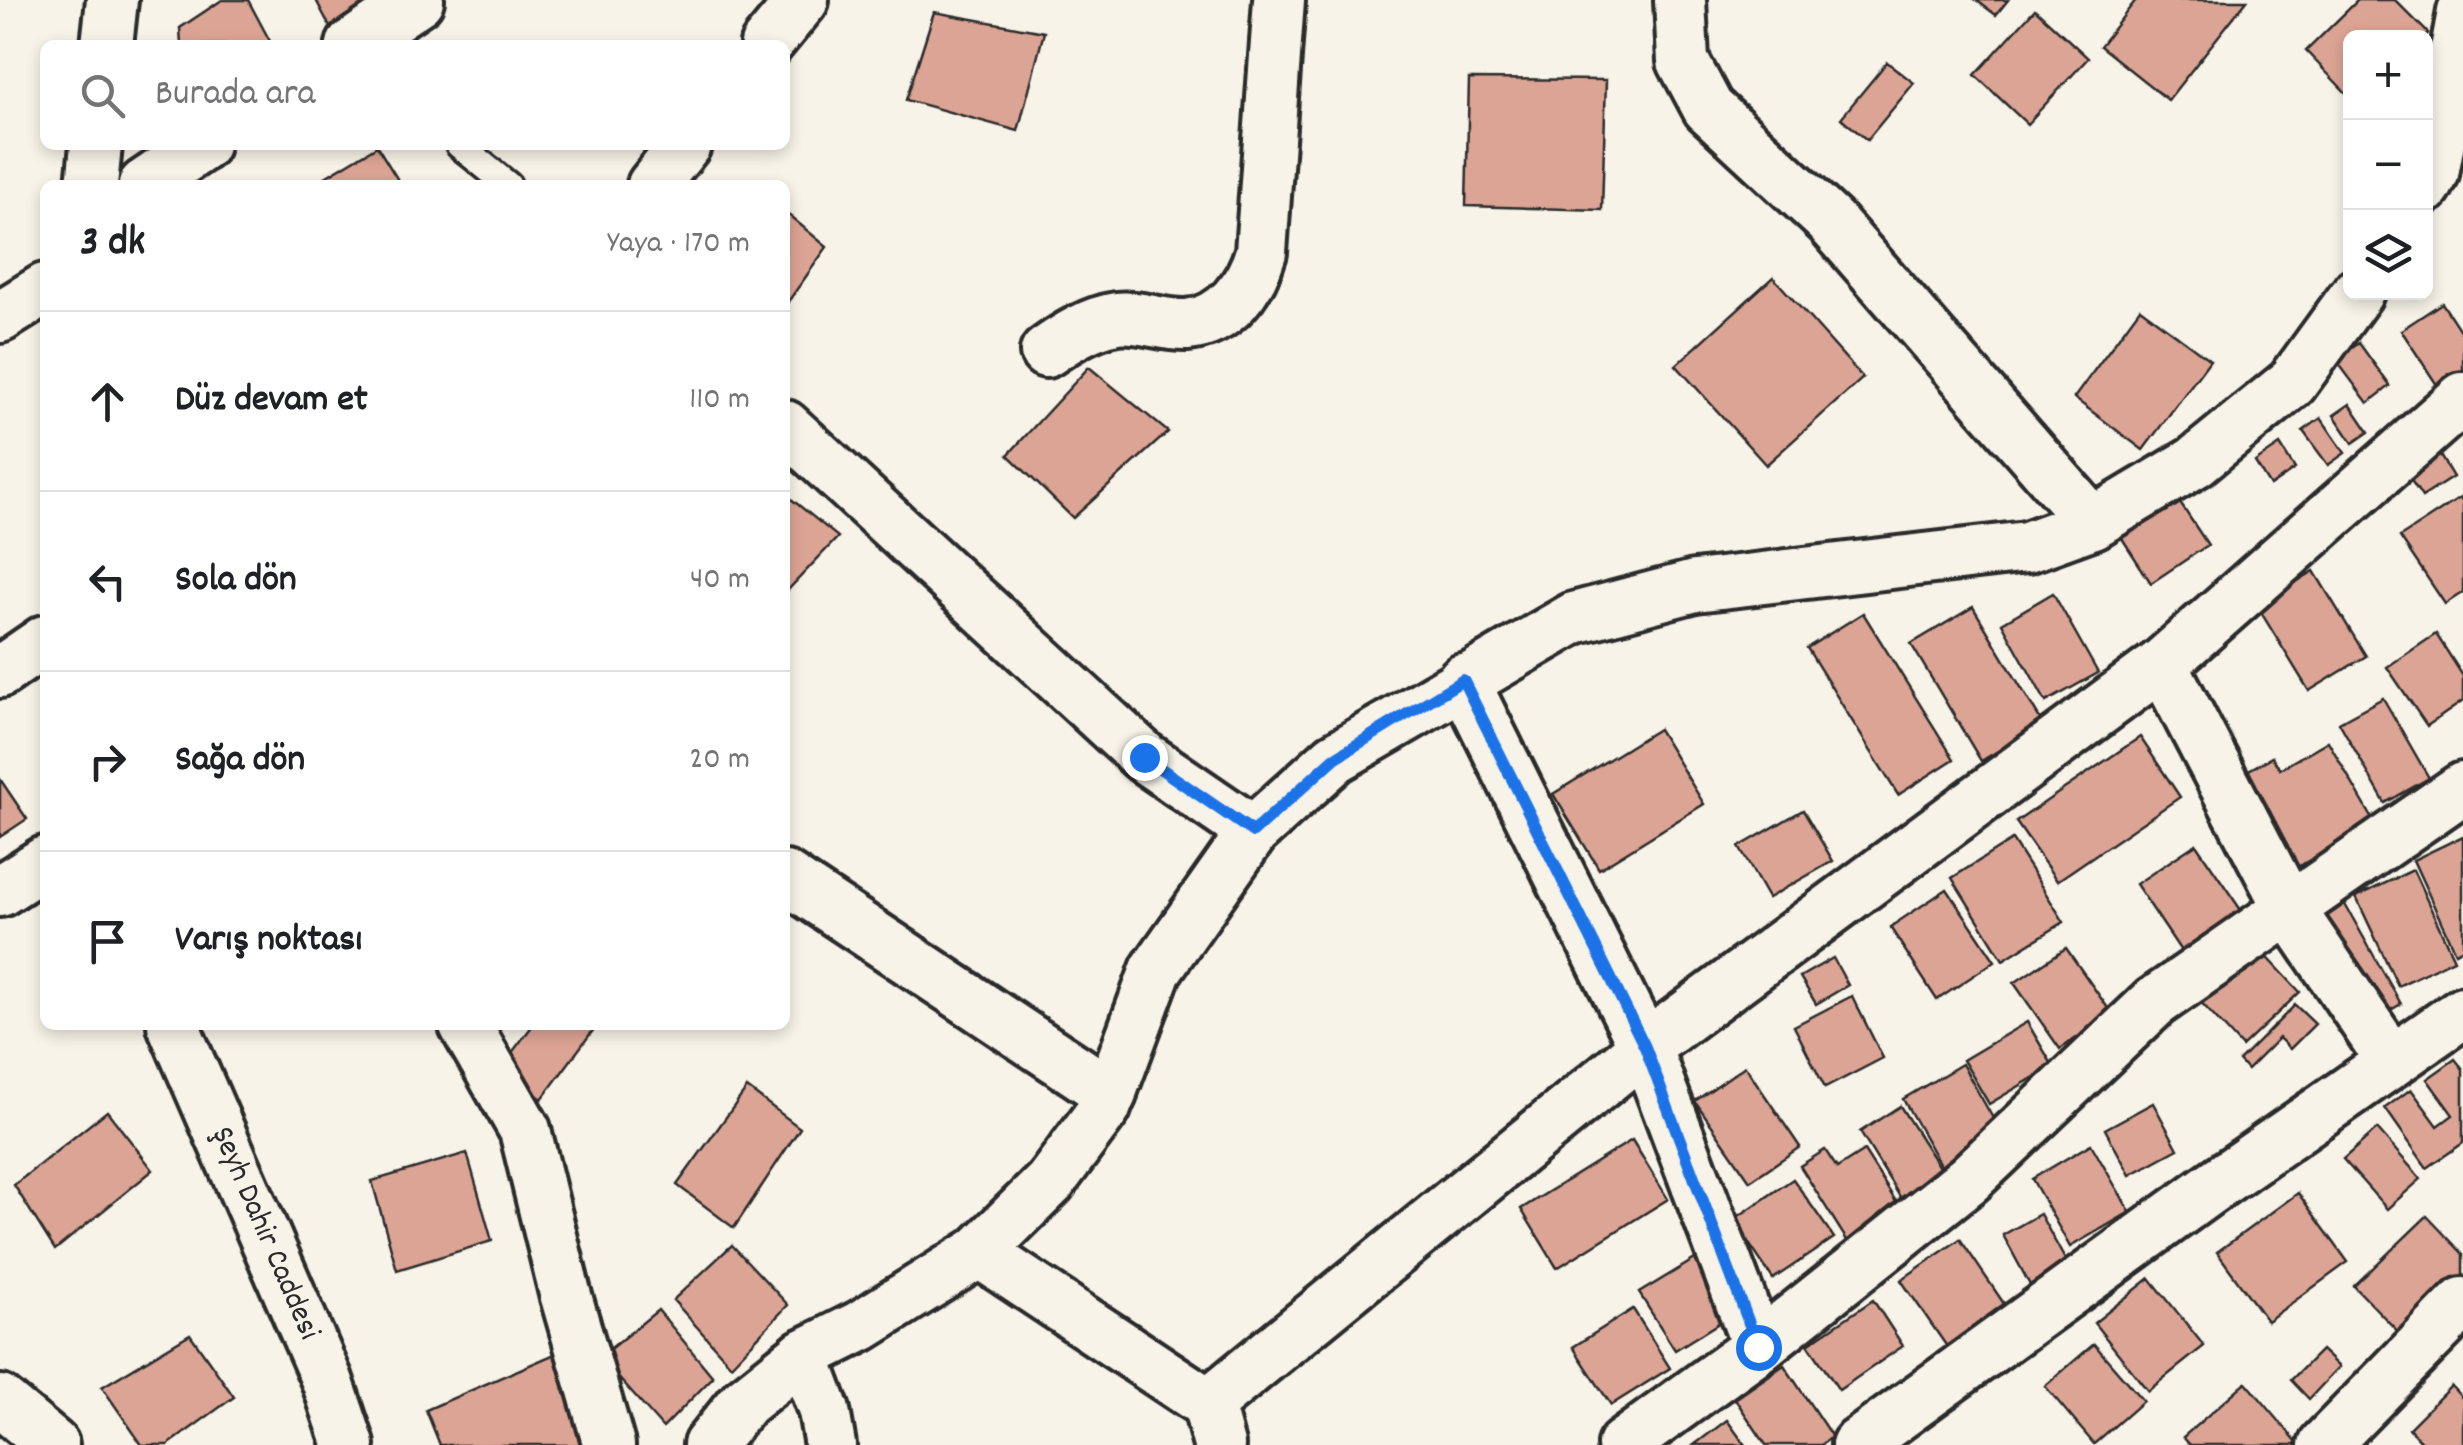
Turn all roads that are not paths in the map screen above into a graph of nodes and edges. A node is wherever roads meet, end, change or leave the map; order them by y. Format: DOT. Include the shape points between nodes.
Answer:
graph roads {
  1 [pos="112,0"];
  2 [pos="418,0"];
  3 [pos="803,0"];
  4 [pos="1279,0"];
  5 [pos="1672,1"];
  6 [pos="2463,12"];
  7 [pos="108,40"];
  8 [pos="363,40"];
  9 [pos="770,40"];
  10 [pos="96,150"];
  11 [pos="196,150"];
  12 [pos="465,150"];
  13 [pos="681,150"];
  14 [pos="2433,174"];
  15 [pos="92,180"];
  16 [pos="151,180"];
  17 [pos="502,180"];
  18 [pos="657,180"];
  19 [pos="40,292"];
  20 [pos="2352,300"];
  21 [pos="0,317"];
  22 [pos="1046,352"];
  23 [pos="2463,398"];
  24 [pos="790,431"];
  25 [pos="2093,522"];
  26 [pos="40,644"];
  27 [pos="2162,664"];
  28 [pos="0,672"];
  29 [pos="1463,680"];
  30 [pos="2463,788"];
  31 [pos="1253,832"];
  32 [pos="40,865"];
  33 [pos="790,879"];
  34 [pos="0,891"];
  35 [pos="2290,910"];
  36 [pos="2463,1012"];
  37 [pos="176,1030"];
  38 [pos="468,1030"];
  39 [pos="1645,1047"];
  40 [pos="2392,1061"];
  41 [pos="1110,1094"];
  42 [pos="978,1252"];
  43 [pos="2463,1302"];
  44 [pos="1758,1347"];
  45 [pos="802,1355"];
  46 [pos="0,1401"];
  47 [pos="1213,1424"];
  48 [pos="53,1445"];
  49 [pos="350,1445"];
  50 [pos="610,1445"];
  51 [pos="709,1445"];
  52 [pos="830,1445"];
  53 [pos="1623,1445"];
  54 [pos="1857,1445"];
  55 [pos="2324,1445"];
  1 -- 7 [label="street"];
  2 -- 8 [label="street"];
  3 -- 9 [label="street"];
  4 -- 22 [label="street" via="1261,252 1246,288 1205,320 1188,325 1119,318 1077,332"];
  5 -- 25 [label="street" via="1684,61 1708,108 1830,221"];
  6 -- 14 [label="street"];
  10 -- 15 [label="street"];
  11 -- 16 [label="street"];
  12 -- 17 [label="lane"];
  13 -- 18 [label="street"];
  19 -- 21 [label="street"];
  20 -- 25 [label="street" via="2292,384 2195,462"];
  23 -- 27 [label="street"];
  24 -- 31 [label="street" via="1144,757"];
  25 -- 29 [label="street" via="2027,547 1695,586 1574,618"];
  26 -- 28 [label="street"];
  27 -- 35 [label="street"];
  27 -- 39 [label="street"];
  29 -- 31 [label="street" via="1335,758"];
  29 -- 39 [label="street"];
  30 -- 35 [label="street"];
  31 -- 41 [label="street" via="1156,970"];
  32 -- 34 [label="street"];
  33 -- 41 [label="street"];
  35 -- 40 [label="street"];
  35 -- 44 [label="street" via="2155,1002 1968,1180"];
  36 -- 40 [label="street"];
  37 -- 49 [label="street, Şeyh Dahir Caddesi"];
  38 -- 50 [label="street" via="525,1130"];
  39 -- 44 [label="street"];
  39 -- 47 [label="street"];
  40 -- 54 [label="street"];
  41 -- 42 [label="street" via="1050,1182"];
  42 -- 45 [label="street"];
  42 -- 47 [label="street"];
  43 -- 55 [label="street"];
  44 -- 53 [label="street"];
  45 -- 51 [label="street" via="744,1402"];
  45 -- 52 [label="street"];
  46 -- 48 [label="street"];
}
